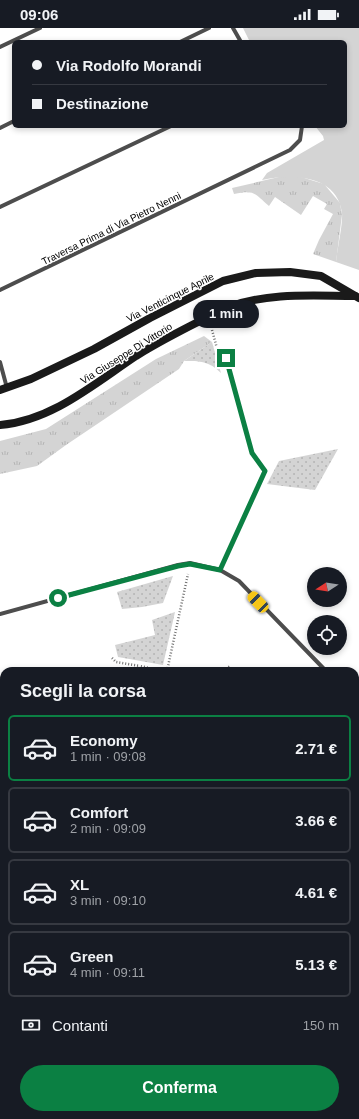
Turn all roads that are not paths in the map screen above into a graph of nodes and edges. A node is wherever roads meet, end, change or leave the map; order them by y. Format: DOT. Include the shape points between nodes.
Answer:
graph roads {
  1 [pos="40,28"];
  2 [pos="209,28"];
  3 [pos="233,28"];
  4 [pos="15,40"];
  5 [pos="184,40"];
  6 [pos="240,40"];
  7 [pos="12,41"];
  8 [pos="0,47"];
  9 [pos="12,122"];
  10 [pos="0,128"];
  11 [pos="166,128"];
  12 [pos="302,128"];
  13 [pos="0,207"];
  14 [pos="0,290"];
  15 [pos="358,297"];
  16 [pos="226,358"];
  17 [pos="0,362"];
  18 [pos="3,389"];
  19 [pos="0,425"];
  20 [pos="220,570"];
  21 [pos="0,614"];
  22 [pos="322,667"];
  1 -- 4 [label="street"];
  2 -- 5 [label="street"];
  3 -- 6 [label="street"];
  7 -- 8 [label="street"];
  9 -- 10 [label="street"];
  11 -- 13 [label="street"];
  12 -- 14 [label="street, Traversa Prima di Via Pietro Nenni" via="300,140 290,150"];
  15 -- 18 [label="street, Via Venticinque Aprile" via="320,276 290,272 256,273 223,281 94,349 31,379"];
  15 -- 19 [label="street, Via Giuseppe Di Vittorio" via="303,296 260,299 230,307 183,329 138,355 53,410 15,424"];
  16 -- 20 [label="lane" via="252,453 265,471"];
  17 -- 18 [label="street"];
  20 -- 21 [label="street" via="190,564 178,566"];
  20 -- 22 [label="street" via="239,582"];
}
